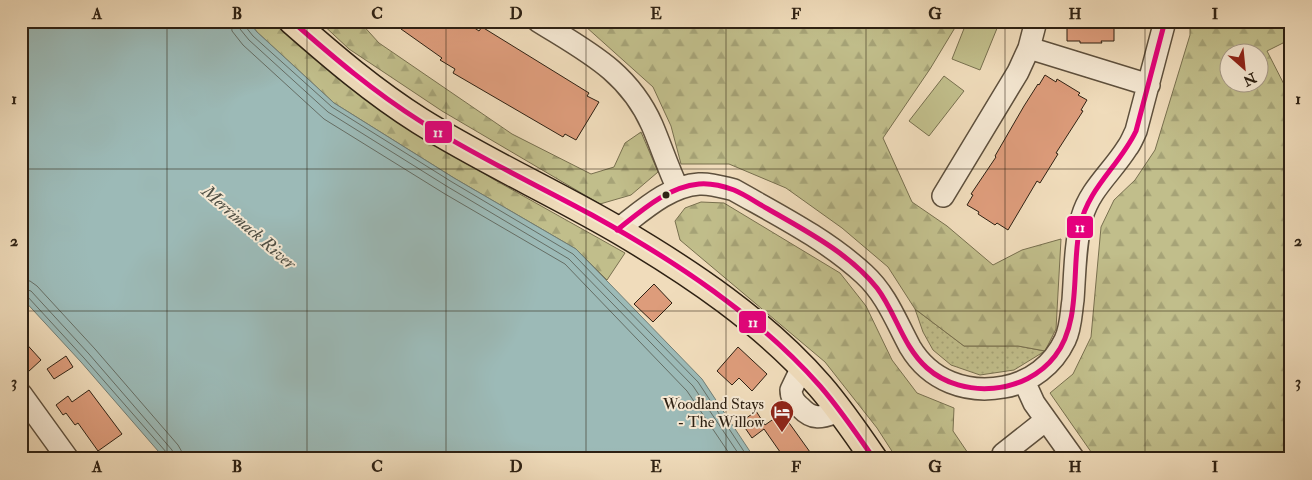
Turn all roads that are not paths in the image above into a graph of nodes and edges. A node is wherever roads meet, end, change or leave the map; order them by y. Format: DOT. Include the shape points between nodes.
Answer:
graph roads {
  1 [pos="292,21"];
  2 [pos="538,21"];
  3 [pos="1036,21"];
  4 [pos="1165,21"];
  5 [pos="1029,48"];
  6 [pos="1149,86"];
  7 [pos="678,189"];
  8 [pos="943,196"];
  9 [pos="617,230"];
  10 [pos="1024,381"];
  11 [pos="21,394"];
  12 [pos="1046,420"];
  13 [pos="1003,454"];
  14 [pos="68,459"];
  15 [pos="874,459"];
  16 [pos="1074,459"];
  1 -- 9 [label="main road" via="358,77 418,120"];
  2 -- 7 [label="street" via="599,59 626,83 651,124"];
  3 -- 5 [label="street"];
  4 -- 6 [label="street"];
  5 -- 6 [label="street"];
  5 -- 8 [label="street" via="1018,72"];
  6 -- 10 [label="street" via="1136,131 1127,148 1096,186 1082,216 1070,324 1065,339 1046,366"];
  7 -- 9 [label="street"];
  7 -- 10 [label="street" via="698,184 734,190 830,246 870,280 917,356 951,383 979,390"];
  9 -- 15 [label="main road" via="679,267 739,310 802,367 840,411"];
  10 -- 12 [label="street"];
  11 -- 14 [label="street"];
  12 -- 13 [label="street"];
  12 -- 16 [label="street"];
}
